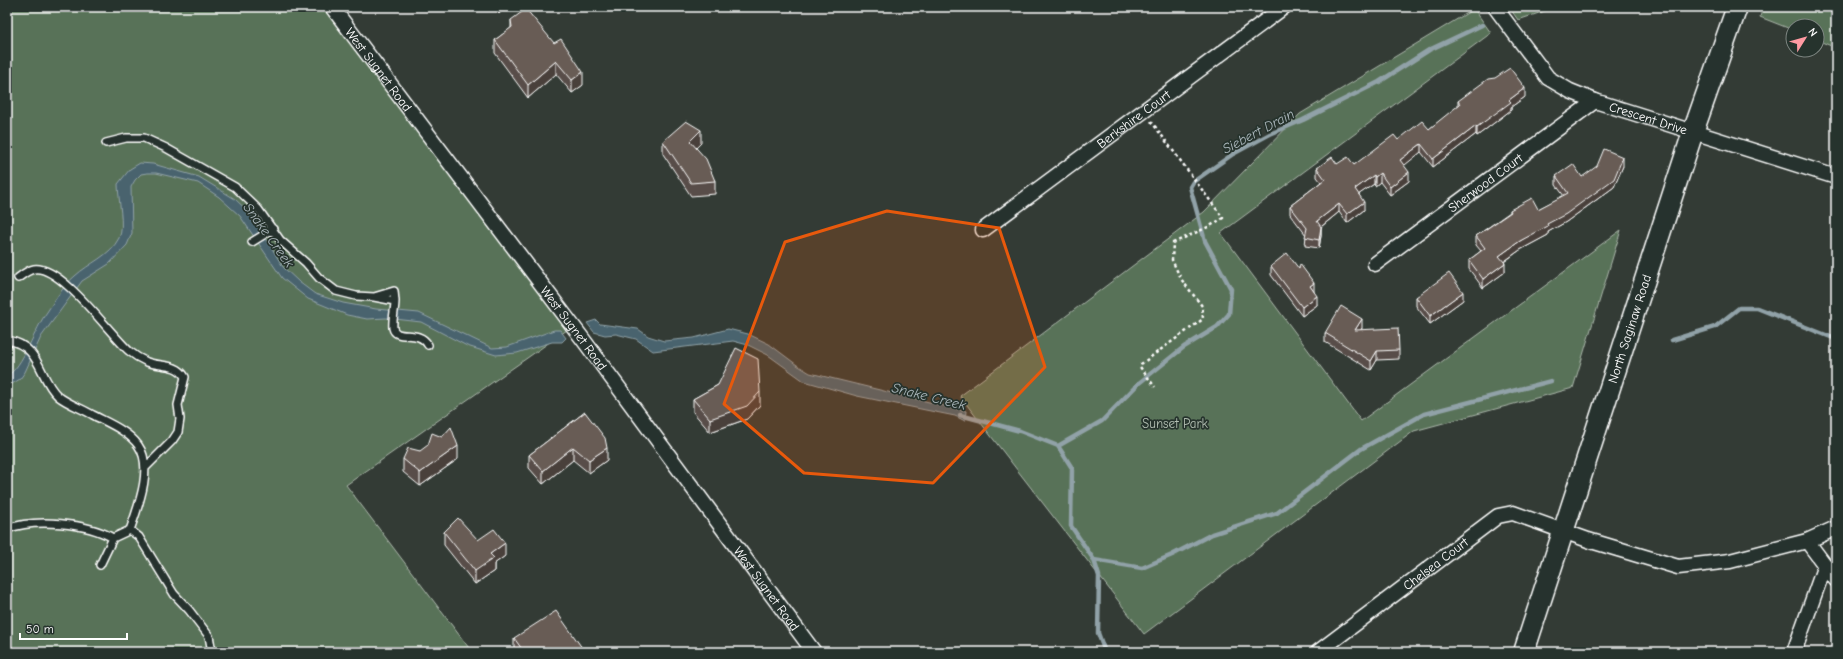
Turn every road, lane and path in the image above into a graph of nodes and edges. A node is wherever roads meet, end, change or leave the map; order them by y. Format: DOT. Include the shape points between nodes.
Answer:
graph roads {
  1 [pos="332,7"];
  2 [pos="1284,7"];
  3 [pos="1495,7"];
  4 [pos="1737,7"];
  5 [pos="1595,101"];
  6 [pos="1143,111"];
  7 [pos="1694,132"];
  8 [pos="106,143"];
  9 [pos="1836,177"];
  10 [pos="273,229"];
  11 [pos="982,230"];
  12 [pos="252,242"];
  13 [pos="1375,264"];
  14 [pos="18,278"];
  15 [pos="7,340"];
  16 [pos="428,345"];
  17 [pos="1155,387"];
  18 [pos="145,468"];
  19 [pos="1836,528"];
  20 [pos="7,530"];
  21 [pos="130,530"];
  22 [pos="1563,531"];
  23 [pos="113,538"];
  24 [pos="1807,541"];
  25 [pos="1825,564"];
  26 [pos="100,565"];
  27 [pos="1836,580"];
  28 [pos="212,652"];
  29 [pos="814,652"];
  30 [pos="1318,652"];
  31 [pos="1524,652"];
  32 [pos="1794,652"];
  1 -- 29 [label="street, West Sugnet Road" via="582,338"];
  2 -- 6 [label="street, Berkshire Court"];
  3 -- 5 [label="street, Crescent Drive" via="1548,78 1570,91"];
  4 -- 7 [label="main road, North Saginaw Road"];
  5 -- 7 [label="street, Crescent Drive"];
  5 -- 13 [label="street, Sherwood Court"];
  6 -- 11 [label="street, Berkshire Court"];
  6 -- 17 [label="path" via="1223,218 1173,243 1172,260 1181,279 1202,306 1203,319 1141,364 1140,367"];
  7 -- 9 [label="street, Crescent Drive"];
  7 -- 22 [label="main road, North Saginaw Road"];
  8 -- 10 [label="lane" via="126,138 144,138 166,148 235,187 258,209"];
  10 -- 12 [label="lane"];
  10 -- 16 [label="lane" via="280,240 336,291 374,297 394,291 393,328 396,333 420,336"];
  14 -- 18 [label="lane" via="34,269 46,271 85,302 137,357 148,363 182,371 185,377 178,405 178,432"];
  15 -- 18 [label="lane" via="23,347 36,358 43,376 58,396 131,437 142,451"];
  18 -- 21 [label="lane" via="141,499"];
  19 -- 24 [label="street, Chelsea Court"];
  20 -- 23 [label="lane" via="31,523 52,523 76,526"];
  21 -- 23 [label="lane"];
  21 -- 28 [label="lane" via="139,537 174,594 209,636"];
  22 -- 24 [label="street, Chelsea Court" via="1678,567 1730,561"];
  22 -- 30 [label="street, Chelsea Court" via="1512,514 1498,516"];
  22 -- 31 [label="main road, North Saginaw Road"];
  23 -- 26 [label="lane"];
  24 -- 25 [label="street"];
  25 -- 27 [label="street"];
  25 -- 32 [label="street"];
}
